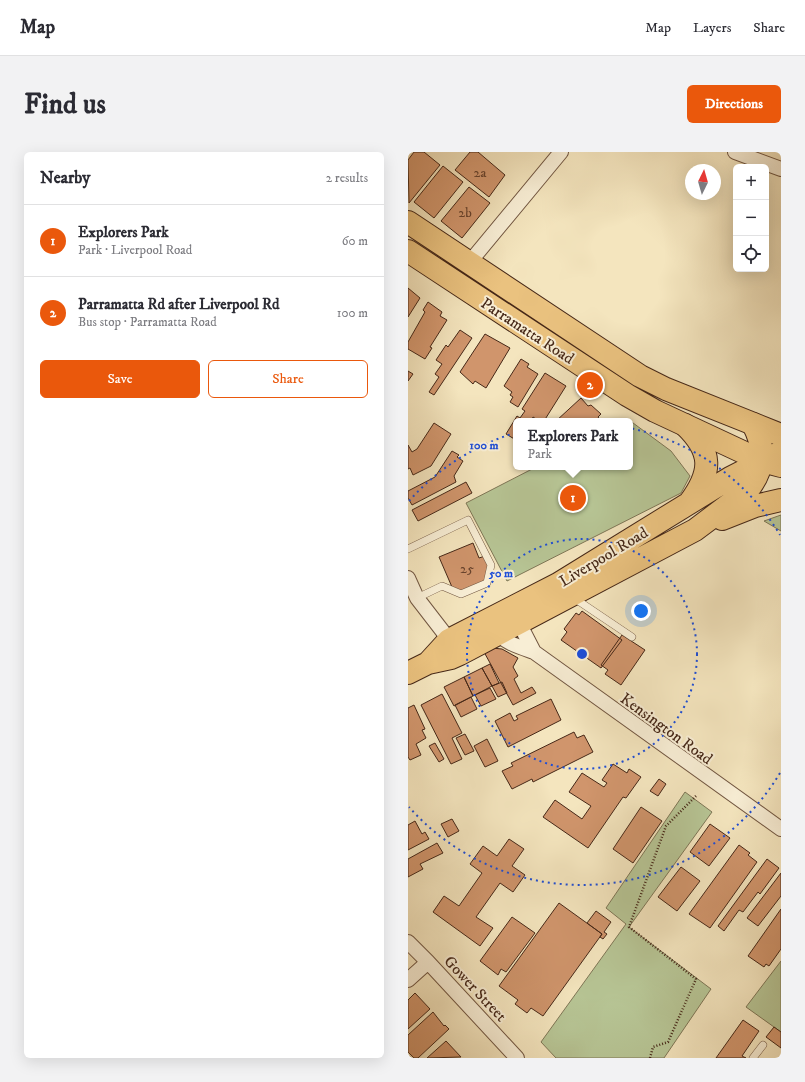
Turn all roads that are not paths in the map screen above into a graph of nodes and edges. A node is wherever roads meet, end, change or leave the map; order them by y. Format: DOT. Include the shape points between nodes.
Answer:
graph roads {
  1 [pos="561,152"];
  2 [pos="735,152"];
  3 [pos="781,169"];
  4 [pos="408,222"];
  5 [pos="408,251"];
  6 [pos="469,263"];
  7 [pos="753,424"];
  8 [pos="685,425"];
  9 [pos="781,435"];
  10 [pos="781,452"];
  11 [pos="771,464"];
  12 [pos="781,500"];
  13 [pos="689,503"];
  14 [pos="695,530"];
  15 [pos="408,549"];
  16 [pos="408,578"];
  17 [pos="572,596"];
  18 [pos="417,598"];
  19 [pos="515,616"];
  20 [pos="494,628"];
  21 [pos="632,637"];
  22 [pos="455,647"];
  23 [pos="534,652"];
  24 [pos="408,673"];
  25 [pos="781,830"];
  26 [pos="408,942"];
  27 [pos="428,962"];
  28 [pos="408,980"];
  29 [pos="763,1045"];
  30 [pos="517,1058"];
  31 [pos="753,1058"];
  1 -- 6 [label="street"];
  2 -- 3 [label="street"];
  4 -- 6 [label="main road, Parramatta Road"];
  5 -- 8 [label="main road, Parramatta Road" via="627,395"];
  6 -- 7 [label="main road, Parramatta Road" via="640,376"];
  7 -- 9 [label="main road, Parramatta Road"];
  7 -- 11 [label="main road"];
  8 -- 11 [label="main road, Parramatta Road"];
  8 -- 13 [label="main road" via="705,451 706,462 703,481"];
  10 -- 11 [label="main road, Liverpool Road"];
  11 -- 13 [label="main road, Liverpool Road"];
  11 -- 14 [label="main road" via="747,491"];
  12 -- 14 [label="main road" via="755,506"];
  13 -- 19 [label="main road, Liverpool Road" via="558,584"];
  14 -- 17 [label="main road, Liverpool Road"];
  15 -- 18 [label="lane" via="468,520 491,565 487,583 461,594 442,586"];
  16 -- 18 [label="street"];
  17 -- 19 [label="main road, Liverpool Road"];
  17 -- 21 [label="lane"];
  18 -- 22 [label="street"];
  19 -- 20 [label="main road, Liverpool Road"];
  19 -- 23 [label="street, Kensington Road"];
  20 -- 22 [label="main road, Liverpool Road"];
  20 -- 23 [label="street, Kensington Road" via="518,646"];
  22 -- 24 [label="main road, Liverpool Road"];
  23 -- 25 [label="street, Kensington Road"];
  26 -- 27 [label="street, Gower Street"];
  27 -- 28 [label="street"];
  27 -- 30 [label="street, Gower Street"];
  29 -- 31 [label="lane"];
}
